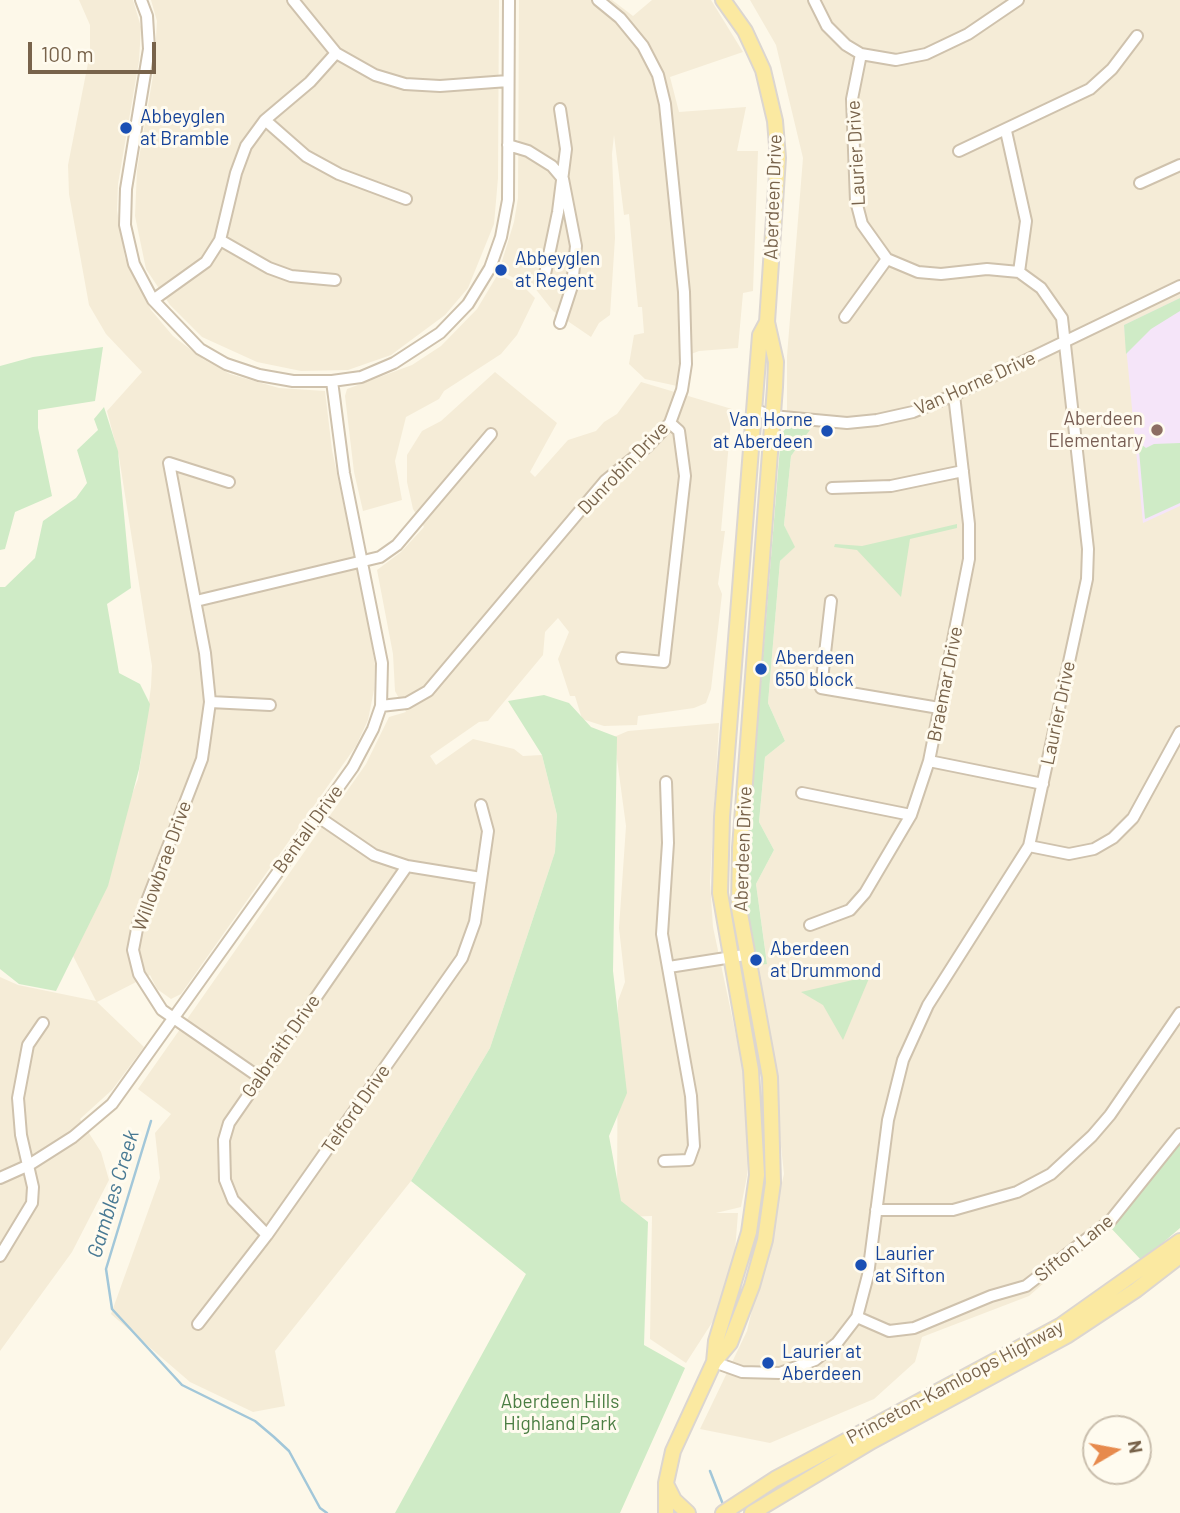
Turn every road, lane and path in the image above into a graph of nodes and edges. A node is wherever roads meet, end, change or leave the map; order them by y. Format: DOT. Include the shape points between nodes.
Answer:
graph roads {
  1 [pos="141,0"];
  2 [pos="293,0"];
  3 [pos="509,0"];
  4 [pos="598,0"];
  5 [pos="723,0"];
  6 [pos="814,0"];
  7 [pos="1018,0"];
  8 [pos="1138,36"];
  9 [pos="337,53"];
  10 [pos="861,54"];
  11 [pos="508,81"];
  12 [pos="560,109"];
  13 [pos="265,120"];
  14 [pos="1006,131"];
  15 [pos="508,145"];
  16 [pos="959,151"];
  17 [pos="1180,165"];
  18 [pos="563,178"];
  19 [pos="1140,183"];
  20 [pos="406,199"];
  21 [pos="220,240"];
  22 [pos="887,259"];
  23 [pos="1019,272"];
  24 [pos="545,274"];
  25 [pos="335,280"];
  26 [pos="1180,286"];
  27 [pos="153,300"];
  28 [pos="845,317"];
  29 [pos="766,322"];
  30 [pos="560,324"];
  31 [pos="1066,342"];
  32 [pos="332,382"];
  33 [pos="954,395"];
  34 [pos="756,410"];
  35 [pos="772,416"];
  36 [pos="670,423"];
  37 [pos="491,434"];
  38 [pos="962,471"];
  39 [pos="229,482"];
  40 [pos="832,488"];
  41 [pos="362,564"];
  42 [pos="196,601"];
  43 [pos="831,601"];
  44 [pos="622,658"];
  45 [pos="210,702"];
  46 [pos="270,705"];
  47 [pos="381,706"];
  48 [pos="939,708"];
  49 [pos="1180,732"];
  50 [pos="929,761"];
  51 [pos="666,782"];
  52 [pos="1043,784"];
  53 [pos="802,793"];
  54 [pos="481,805"];
  55 [pos="911,815"];
  56 [pos="317,816"];
  57 [pos="1029,846"];
  58 [pos="407,866"];
  59 [pos="481,878"];
  60 [pos="810,925"];
  61 [pos="745,955"];
  62 [pos="730,957"];
  63 [pos="669,967"];
  64 [pos="1180,1013"];
  65 [pos="175,1020"];
  66 [pos="43,1023"];
  67 [pos="259,1077"];
  68 [pos="1180,1134"];
  69 [pos="664,1161"];
  70 [pos="29,1165"];
  71 [pos="0,1178"];
  72 [pos="876,1210"];
  73 [pos="267,1235"];
  74 [pos="1180,1241"];
  75 [pos="0,1256"];
  76 [pos="1180,1256"];
  77 [pos="857,1317"];
  78 [pos="198,1324"];
  79 [pos="713,1362"];
  80 [pos="665,1489"];
  81 [pos="736,1504"];
  82 [pos="661,1513"];
  83 [pos="666,1513"];
  84 [pos="688,1513"];
  85 [pos="714,1513"];
  86 [pos="723,1513"];
  87 [pos="752,1513"];
  1 -- 27 [label="street" via="149,49 126,189 125,225 134,264"];
  2 -- 9 [label="street"];
  3 -- 11 [label="street"];
  4 -- 36 [label="street, Dunrobin Drive" via="643,46 658,75 665,103 684,292 686,364"];
  5 -- 29 [label="main road, Aberdeen Drive" via="754,48 775,121 778,158"];
  6 -- 10 [label="street" via="827,26"];
  7 -- 10 [label="street" via="968,34 926,54 896,60"];
  8 -- 14 [label="street" via="1090,89"];
  9 -- 11 [label="street" via="374,75 405,84"];
  9 -- 13 [label="street"];
  10 -- 22 [label="street, Laurier Drive" via="852,99 856,201 862,225"];
  11 -- 15 [label="street"];
  12 -- 18 [label="street" via="566,149"];
  13 -- 20 [label="street" via="306,156 339,174"];
  13 -- 21 [label="street" via="246,146 237,169"];
  14 -- 16 [label="street"];
  14 -- 23 [label="street" via="1026,221"];
  15 -- 18 [label="street" via="528,151"];
  15 -- 32 [label="street" via="508,200 501,237 490,268 468,304 440,333 394,363 361,377"];
  17 -- 19 [label="street"];
  18 -- 24 [label="street"];
  18 -- 30 [label="street" via="576,246 572,286"];
  21 -- 25 [label="street" via="291,276"];
  21 -- 27 [label="street" via="206,261"];
  22 -- 23 [label="street" via="916,272"];
  22 -- 28 [label="street"];
  23 -- 31 [label="street, Laurier Drive" via="1053,301"];
  26 -- 31 [label="street, Van Horne Drive"];
  27 -- 32 [label="street" via="200,349 226,364 282,379"];
  29 -- 34 [label="main road, Aberdeen Drive" via="760,335"];
  29 -- 35 [label="main road, Aberdeen Drive" via="776,362"];
  31 -- 33 [label="street, Van Horne Drive"];
  31 -- 52 [label="street, Laurier Drive" via="1088,549 1087,579"];
  32 -- 41 [label="street, Bentall Drive"];
  33 -- 35 [label="street, Van Horne Drive" via="913,412 877,420 847,423"];
  33 -- 38 [label="street, Braemar Drive"];
  34 -- 35 [label="street, Van Horne Drive"];
  34 -- 62 [label="main road, Aberdeen Drive" via="722,817 720,893"];
  35 -- 61 [label="main road, Aberdeen Drive" via="740,848 739,908"];
  36 -- 44 [label="street" via="679,431 685,476 664,662"];
  36 -- 47 [label="street, Dunrobin Drive" via="605,481 428,691 407,703"];
  37 -- 41 [label="street" via="397,545"];
  38 -- 40 [label="street" via="891,486"];
  38 -- 48 [label="street, Braemar Drive" via="969,559"];
  39 -- 42 [label="street, Willowbrae Drive" via="169,463"];
  41 -- 42 [label="street"];
  41 -- 47 [label="street, Bentall Drive" via="382,663"];
  42 -- 45 [label="street, Willowbrae Drive"];
  43 -- 48 [label="street" via="821,688"];
  45 -- 46 [label="street"];
  45 -- 65 [label="street, Willowbrae Drive" via="202,759 138,924 133,950 148,991"];
  47 -- 56 [label="street, Bentall Drive" via="353,767"];
  48 -- 50 [label="street, Braemar Drive"];
  49 -- 57 [label="street" via="1133,818 1114,838 1094,849 1069,854"];
  50 -- 52 [label="street"];
  50 -- 55 [label="street, Braemar Drive"];
  51 -- 63 [label="street" via="668,842 662,934"];
  52 -- 57 [label="street, Laurier Drive"];
  53 -- 55 [label="street"];
  54 -- 59 [label="street, Telford Drive" via="488,831"];
  55 -- 60 [label="street, Braemar Drive" via="850,910"];
  56 -- 58 [label="street" via="374,855"];
  56 -- 65 [label="street, Bentall Drive"];
  57 -- 72 [label="street, Laurier Drive" via="928,1004 903,1060 888,1120"];
  58 -- 59 [label="street"];
  58 -- 67 [label="street, Galbraith Drive"];
  59 -- 73 [label="street, Telford Drive" via="475,922 463,958"];
  61 -- 62 [label="street"];
  61 -- 79 [label="main road, Aberdeen Drive" via="770,1077 773,1183 765,1240 752,1286 730,1343"];
  62 -- 63 [label="street"];
  62 -- 79 [label="main road, Aberdeen Drive" via="751,1070 757,1174 749,1232"];
  63 -- 69 [label="street" via="691,1096 694,1146 689,1160"];
  64 -- 72 [label="street" via="1110,1115 1051,1174 979,1205 931,1212"];
  65 -- 67 [label="street, Willowbrae Drive"];
  65 -- 70 [label="street, Bentall Drive" via="112,1104"];
  66 -- 70 [label="street" via="28,1045 18,1097"];
  67 -- 73 [label="street, Galbraith Drive" via="229,1123 222,1161 233,1200"];
  68 -- 77 [label="street, Sifton Lane" via="1111,1220 1026,1286 914,1328 889,1331"];
  70 -- 71 [label="street, Bentall Drive"];
  70 -- 75 [label="street" via="32,1203"];
  72 -- 77 [label="street, Laurier Drive" via="865,1295"];
  73 -- 78 [label="street, Telford Drive"];
  74 -- 81 [label="main road, Princeton-Kamloops Highway" via="1060,1326"];
  76 -- 87 [label="main road, Princeton-Kamloops Highway" via="1068,1335 872,1441"];
  77 -- 79 [label="street, Laurier Drive" via="837,1343 815,1360 780,1373 742,1373"];
  79 -- 80 [label="main road, Aberdeen Drive" via="680,1432"];
  80 -- 82 [label="main road"];
  80 -- 83 [label="main road, Aberdeen Drive"];
  80 -- 84 [label="main road"];
  81 -- 85 [label="main road"];
  81 -- 86 [label="main road, Princeton-Kamloops Highway"];
}
